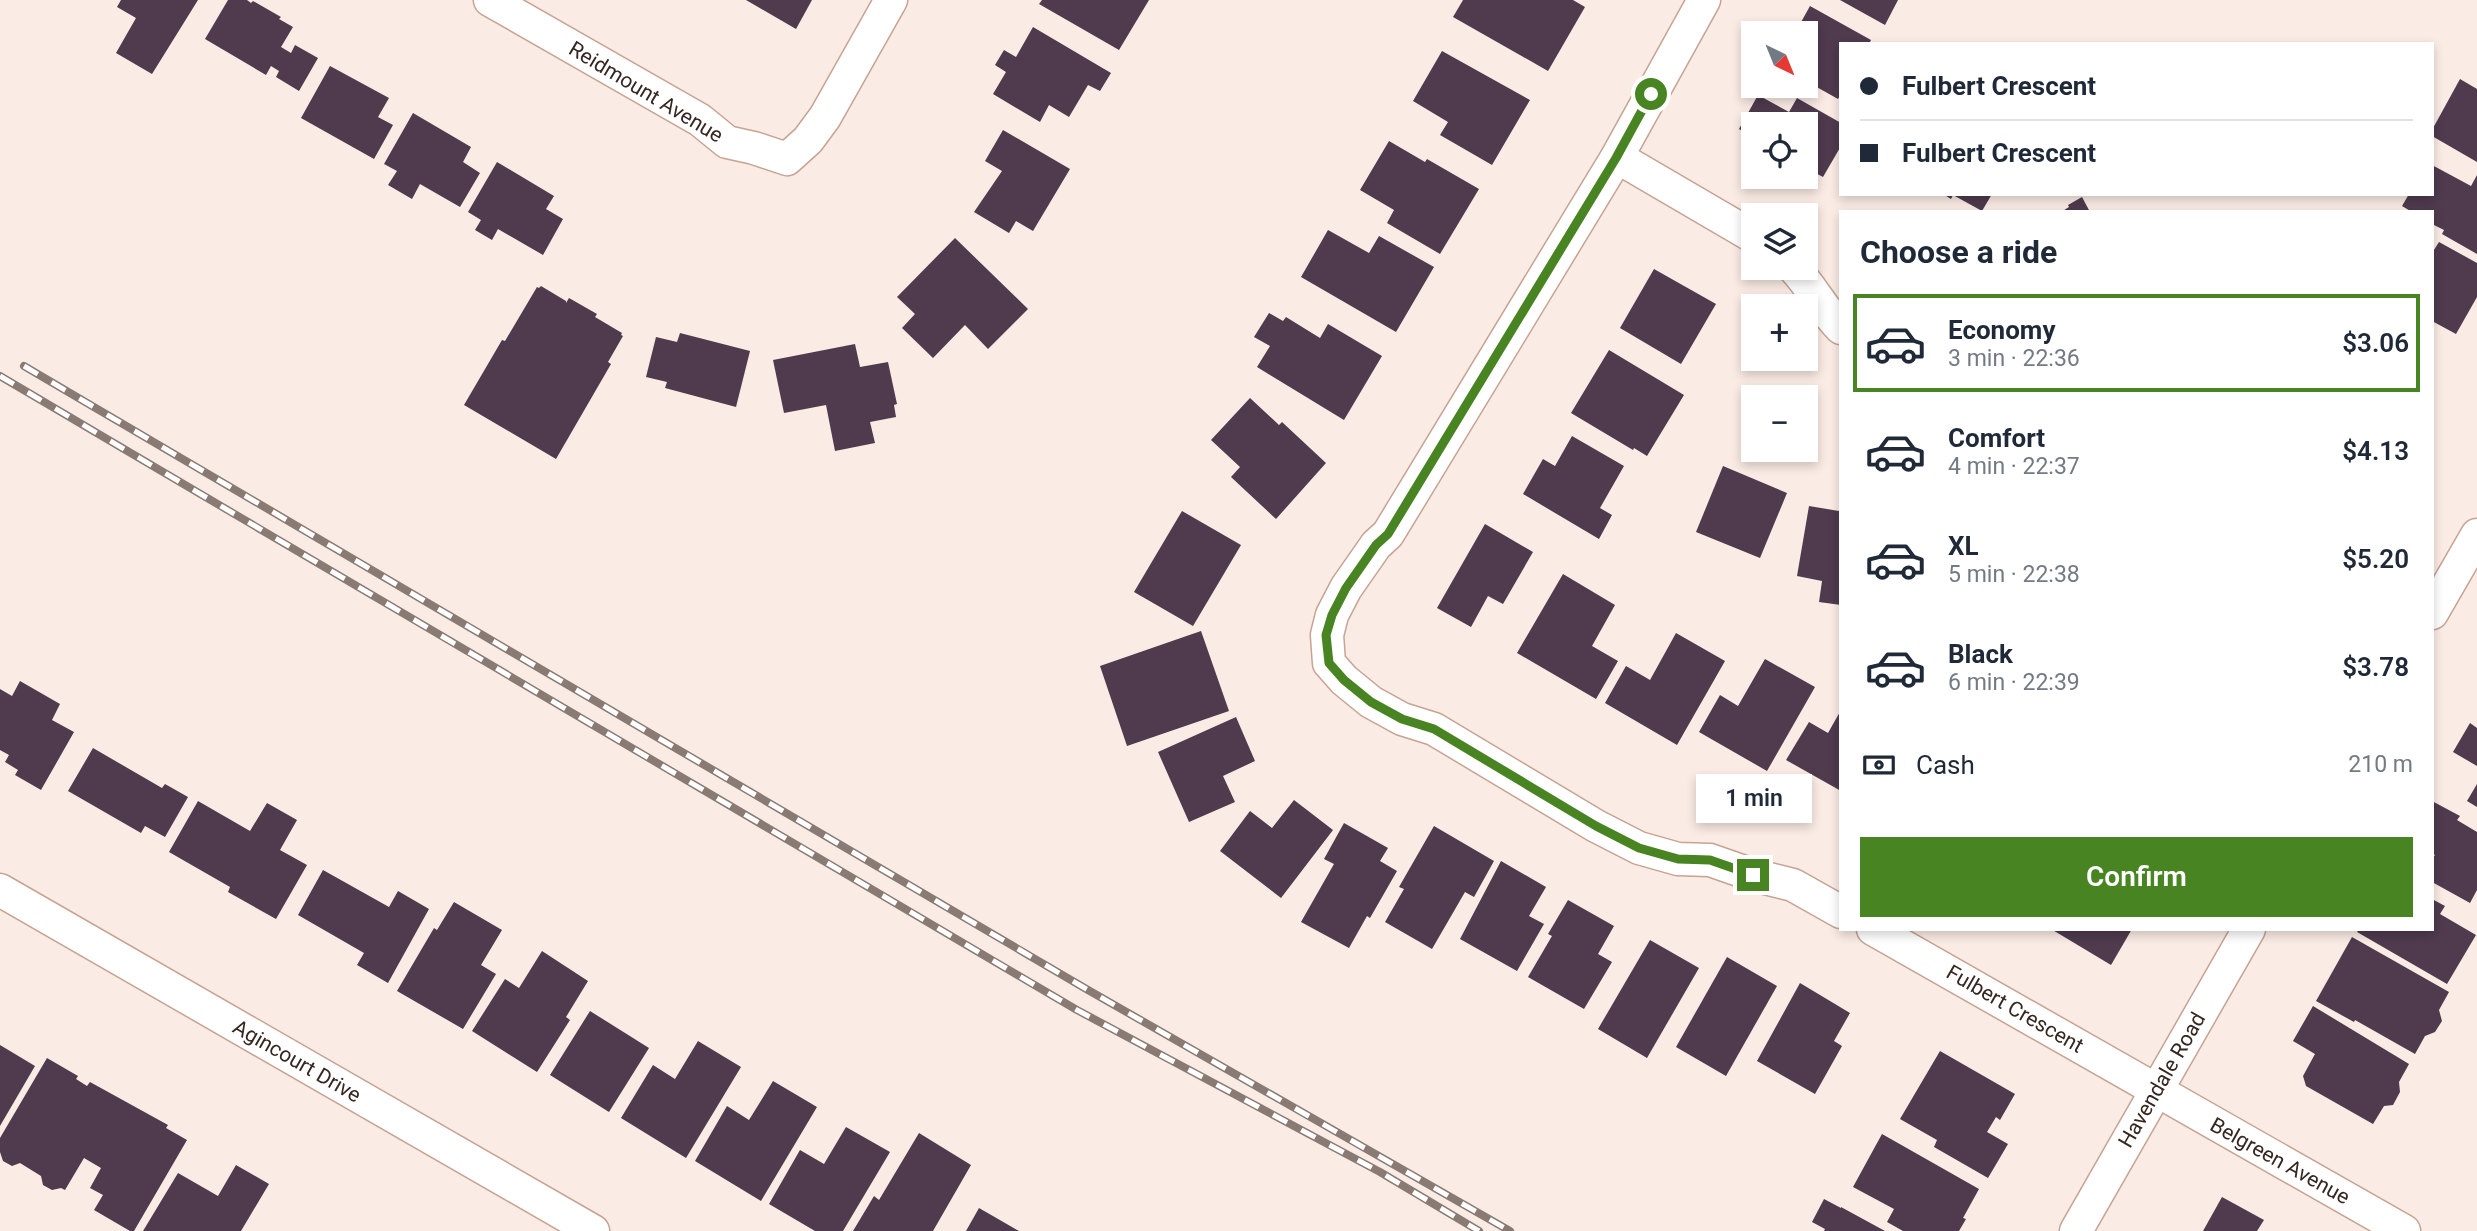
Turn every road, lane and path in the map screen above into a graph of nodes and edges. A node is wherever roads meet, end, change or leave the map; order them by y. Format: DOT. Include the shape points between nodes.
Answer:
graph roads {
  1 [pos="490,0"];
  2 [pos="891,0"];
  3 [pos="1704,0"];
  4 [pos="1616,158"];
  5 [pos="1741,230"];
  6 [pos="1805,280"];
  7 [pos="1839,326"];
  8 [pos="2477,536"];
  9 [pos="2434,610"];
  10 [pos="0,890"];
  11 [pos="1839,911"];
  12 [pos="1877,931"];
  13 [pos="2248,931"];
  14 [pos="2157,1090"];
  15 [pos="593,1231"];
  16 [pos="2076,1231"];
  17 [pos="2404,1231"];
  1 -- 2 [label="street, Reidmount Avenue" via="700,120 727,142 787,159 825,117"];
  3 -- 4 [label="street"];
  4 -- 5 [label="street"];
  4 -- 11 [label="street" via="1388,534 1346,588 1326,635 1329,663 1371,702 1434,729 1639,848 1678,859 1710,860 1793,885"];
  6 -- 7 [label="street"];
  8 -- 9 [label="street"];
  10 -- 15 [label="street, Agincourt Drive"];
  12 -- 14 [label="street, Fulbert Crescent"];
  13 -- 14 [label="street, Havendale Road"];
  14 -- 16 [label="street, Havendale Road"];
  14 -- 17 [label="street, Belgreen Avenue"];
}
